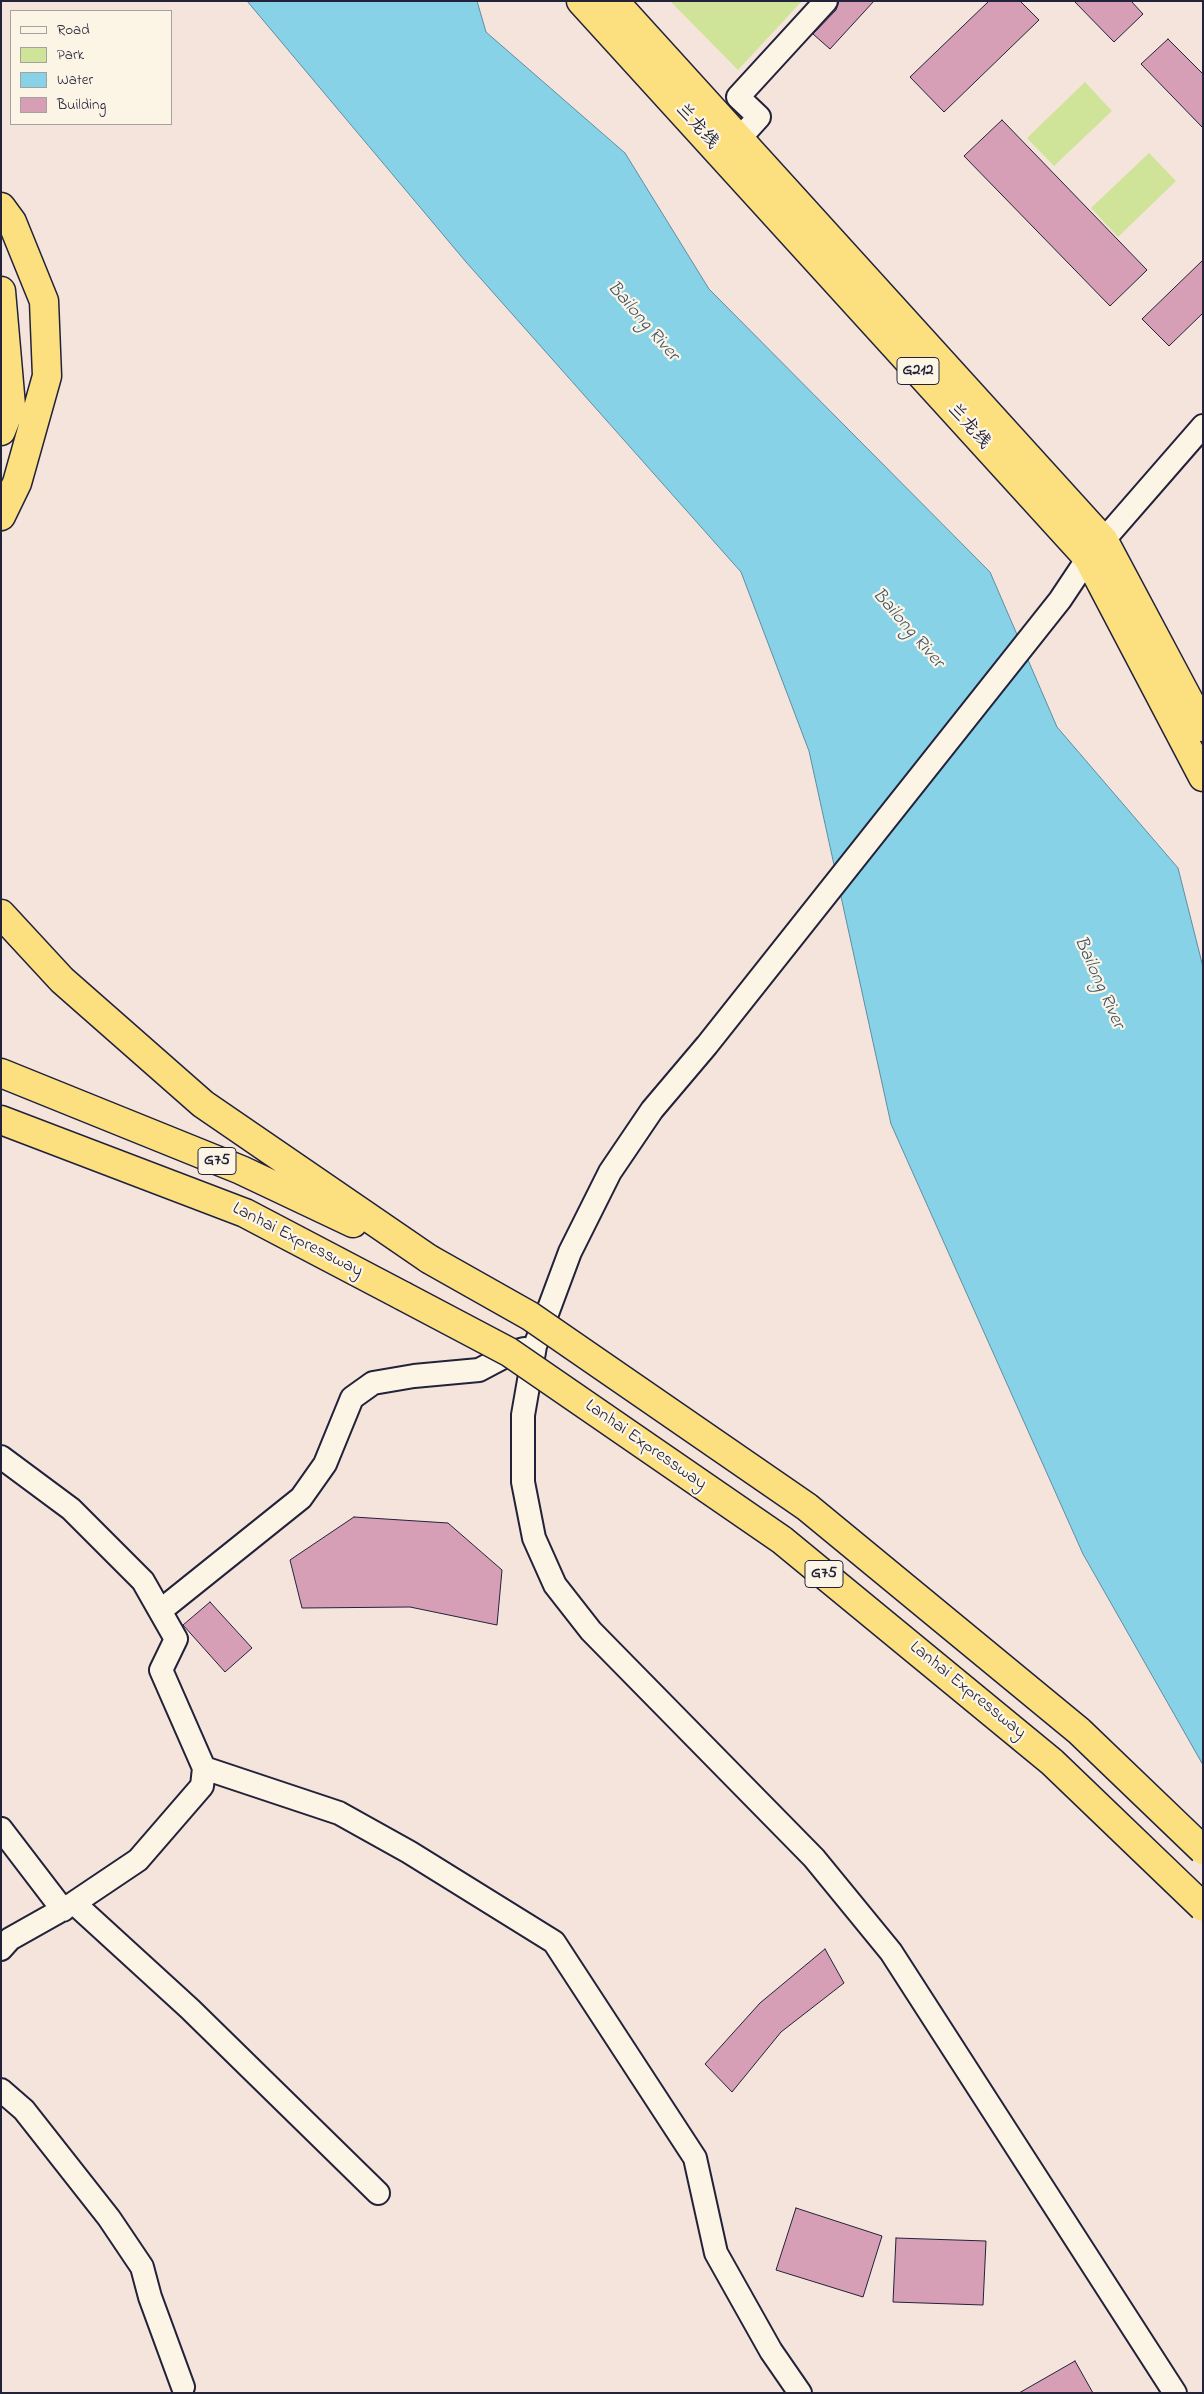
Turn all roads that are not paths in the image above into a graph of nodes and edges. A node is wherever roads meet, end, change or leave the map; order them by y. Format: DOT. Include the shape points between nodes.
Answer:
graph roads {
  1 [pos="581,1"];
  2 [pos="614,1"];
  3 [pos="826,1"];
  4 [pos="739,139"];
  5 [pos="1,207"];
  6 [pos="1,291"];
  7 [pos="1203,426"];
  8 [pos="1,431"];
  9 [pos="1,516"];
  10 [pos="1096,549"];
  11 [pos="1203,728"];
  12 [pos="1203,778"];
  13 [pos="1,914"];
  14 [pos="1,1073"];
  15 [pos="1,1120"];
  16 [pos="429,1259"];
  17 [pos="535,1346"];
  18 [pos="1,1457"];
  19 [pos="160,1611"];
  20 [pos="204,1768"];
  21 [pos="1,1829"];
  22 [pos="1203,1850"];
  23 [pos="69,1907"];
  24 [pos="1203,1907"];
  25 [pos="1,1949"];
  26 [pos="1,2090"];
  27 [pos="378,2193"];
  28 [pos="183,2387"];
  29 [pos="800,2393"];
  30 [pos="1175,2393"];
  1 -- 10 [label="highway, 兰龙线 / G212"];
  2 -- 4 [label="highway, 兰龙线 / G212"];
  3 -- 4 [label="street" via="738,97 759,117"];
  4 -- 10 [label="highway, 兰龙线 / G212"];
  5 -- 9 [label="highway" via="12,222 44,301 47,376 17,483"];
  6 -- 8 [label="highway" via="11,406"];
  7 -- 10 [label="street"];
  10 -- 11 [label="highway, 兰龙线 / G212"];
  10 -- 12 [label="highway, 兰龙线 / G212"];
  10 -- 17 [label="street" via="1060,600 652,1110 610,1172 570,1252"];
  13 -- 16 [label="highway" via="62,980 202,1104"];
  14 -- 16 [label="highway, G75" via="241,1170"];
  15 -- 24 [label="highway, Lanhai Expressway / G75, bridge" via="245,1213 509,1352 782,1540 1052,1762"];
  16 -- 22 [label="highway, G75, bridge" via="530,1316 807,1507 1079,1731"];
  17 -- 19 [label="street" via="513,1352 479,1370 373,1383 352,1398 325,1464 301,1498"];
  17 -- 30 [label="street" via="523,1415 523,1482 534,1538 556,1585 591,1631 814,1858 891,1952"];
  18 -- 19 [label="street" via="71,1509 142,1581"];
  19 -- 20 [label="street" via="176,1639 161,1670"];
  20 -- 23 [label="street" via="202,1786 138,1860"];
  20 -- 29 [label="street" via="339,1813 409,1852 554,1942 695,2158 716,2253 771,2351"];
  21 -- 23 [label="street"];
  23 -- 25 [label="street" via="10,1939"];
  23 -- 27 [label="street" via="190,2009"];
  26 -- 28 [label="street" via="30,2118 109,2218 142,2267"];
}
